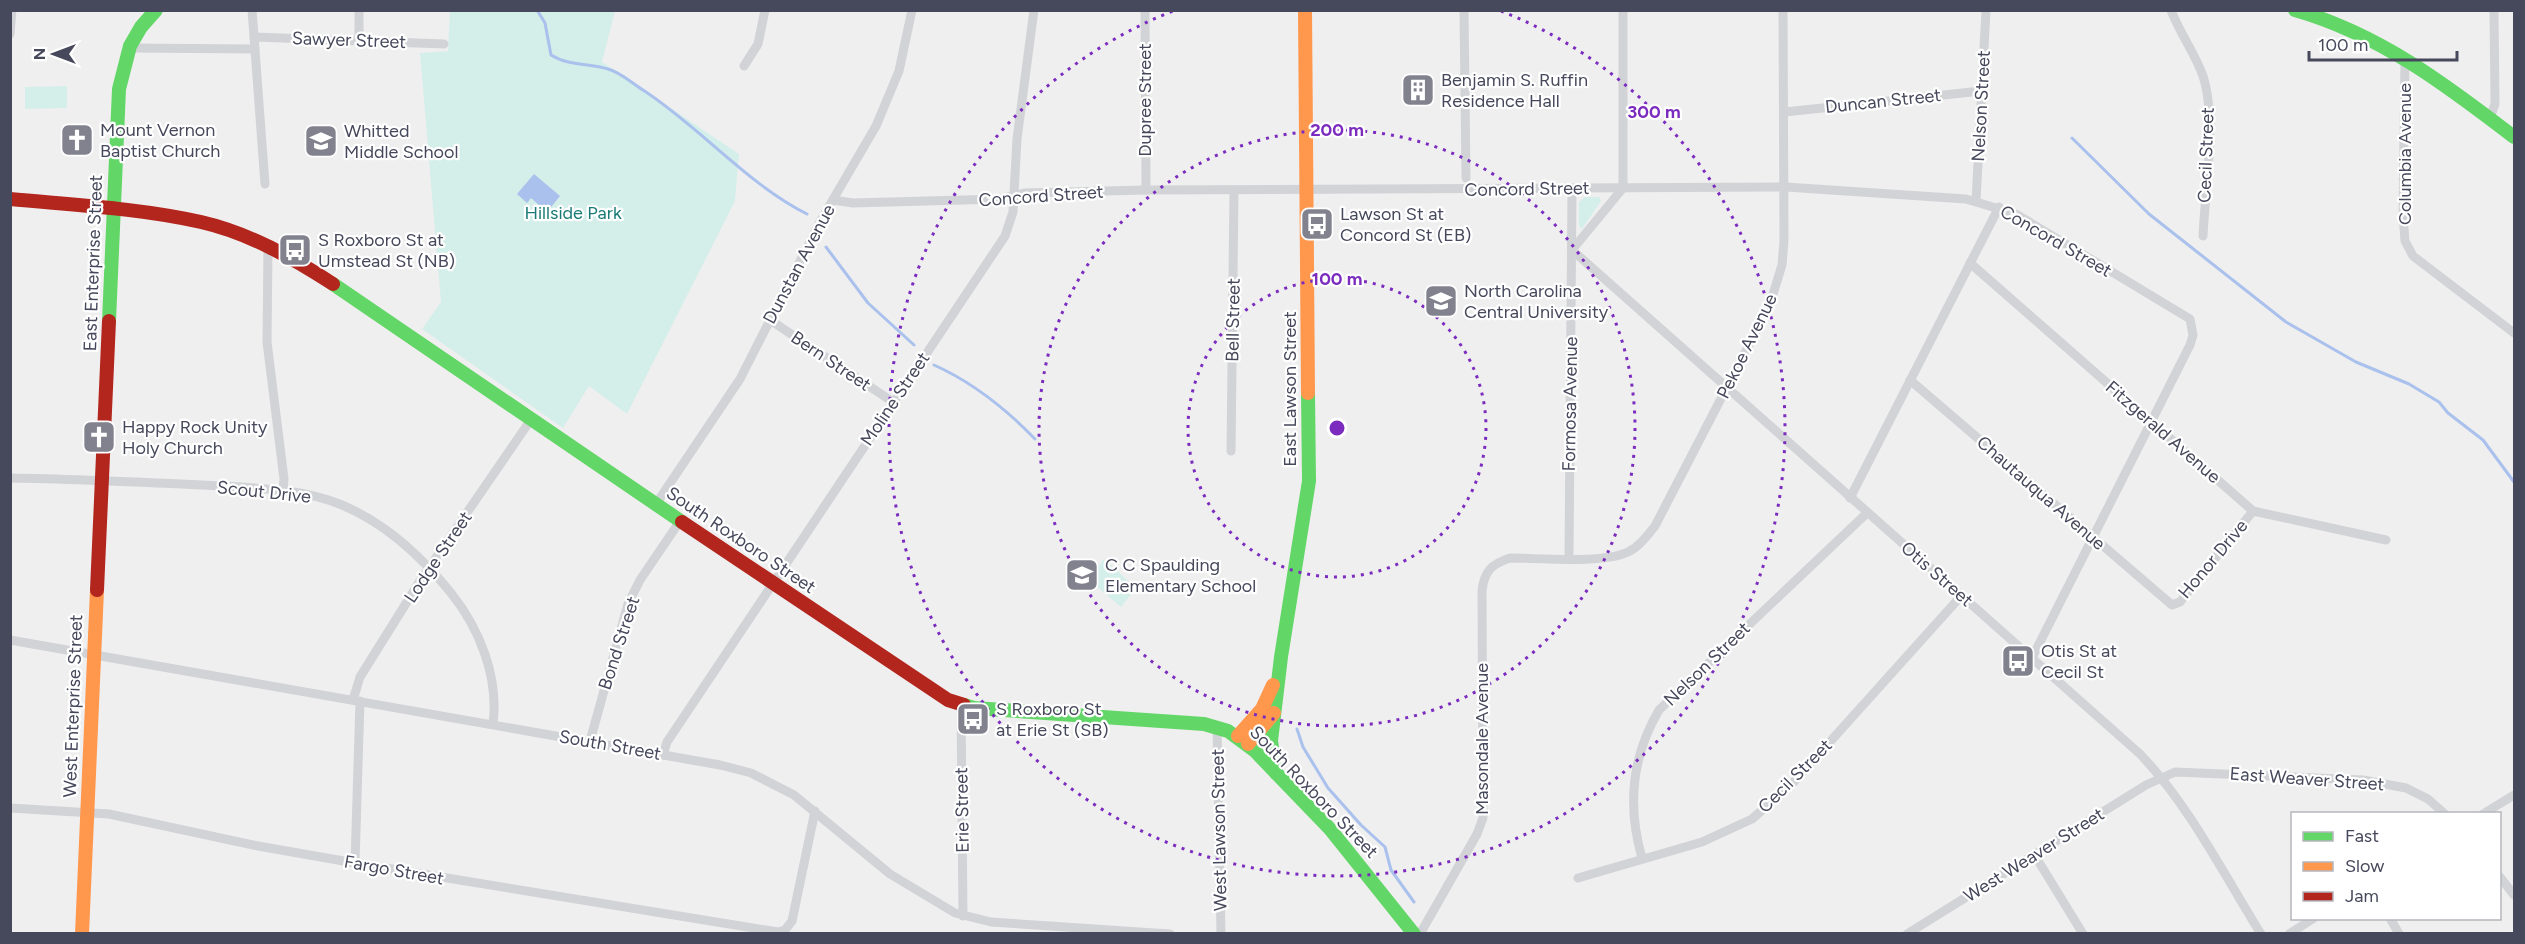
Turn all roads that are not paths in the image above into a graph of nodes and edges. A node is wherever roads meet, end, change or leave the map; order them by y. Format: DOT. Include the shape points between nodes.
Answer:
graph roads {
  1 [pos="12,10"];
  2 [pos="156,10"];
  3 [pos="252,10"];
  4 [pos="359,10"];
  5 [pos="765,10"];
  6 [pos="912,10"];
  7 [pos="1034,10"];
  8 [pos="1145,10"];
  9 [pos="1305,10"];
  10 [pos="1464,10"];
  11 [pos="1623,10"];
  12 [pos="1783,10"];
  13 [pos="1986,10"];
  14 [pos="2171,10"];
  15 [pos="2494,10"];
  16 [pos="2299,11"];
  17 [pos="10,34"];
  18 [pos="254,37"];
  19 [pos="359,40"];
  20 [pos="444,44"];
  21 [pos="130,48"];
  22 [pos="255,49"];
  23 [pos="2405,57"];
  24 [pos="744,66"];
  25 [pos="1981,91"];
  26 [pos="1785,112"];
  27 [pos="2490,118"];
  28 [pos="2514,137"];
  29 [pos="1466,178"];
  30 [pos="265,184"];
  31 [pos="1786,187"];
  32 [pos="1623,188"];
  33 [pos="1572,189"];
  34 [pos="1146,190"];
  35 [pos="1234,190"];
  36 [pos="1306,190"];
  37 [pos="1014,196"];
  38 [pos="10,199"];
  39 [pos="833,200"];
  40 [pos="1976,201"];
  41 [pos="1999,207"];
  42 [pos="114,209"];
  43 [pos="2203,236"];
  44 [pos="268,247"];
  45 [pos="1572,250"];
  46 [pos="1970,263"];
  47 [pos="770,320"];
  48 [pos="2514,333"];
  49 [pos="1910,380"];
  50 [pos="1728,387"];
  51 [pos="893,402"];
  52 [pos="531,418"];
  53 [pos="2151,422"];
  54 [pos="1231,451"];
  55 [pos="10,478"];
  56 [pos="101,480"];
  57 [pos="283,491"];
  58 [pos="1850,498"];
  59 [pos="656,504"];
  60 [pos="2253,511"];
  61 [pos="1867,513"];
  62 [pos="680,521"];
  63 [pos="2093,538"];
  64 [pos="2386,540"];
  65 [pos="1525,558"];
  66 [pos="1569,558"];
  67 [pos="430,569"];
  68 [pos="772,582"];
  69 [pos="1962,595"];
  70 [pos="2172,605"];
  71 [pos="10,640"];
  72 [pos="93,655"];
  73 [pos="1281,657"];
  74 [pos="2032,658"];
  75 [pos="357,701"];
  76 [pos="961,705"];
  77 [pos="1274,713"];
  78 [pos="493,724"];
  79 [pos="1217,727"];
  80 [pos="1243,740"];
  81 [pos="590,741"];
  82 [pos="663,755"];
  83 [pos="1276,773"];
  84 [pos="2162,777"];
  85 [pos="2514,795"];
  86 [pos="10,808"];
  87 [pos="87,811"];
  88 [pos="815,811"];
  89 [pos="2444,812"];
  90 [pos="2485,812"];
  91 [pos="2034,854"];
  92 [pos="1642,858"];
  93 [pos="355,863"];
  94 [pos="1578,878"];
  95 [pos="2501,879"];
  96 [pos="2514,895"];
  97 [pos="963,916"];
  98 [pos="2311,920"];
  99 [pos="2391,920"];
  100 [pos="82,933"];
  101 [pos="1170,933"];
  102 [pos="1221,933"];
  103 [pos="1414,933"];
  104 [pos="1420,933"];
  105 [pos="1907,933"];
  106 [pos="2083,933"];
  107 [pos="2261,933"];
  108 [pos="2289,933"];
  109 [pos="2399,933"];
  1 -- 17 [label="street"];
  2 -- 21 [label="street, East Enterprise Street"];
  3 -- 18 [label="street"];
  4 -- 19 [label="street"];
  5 -- 24 [label="street" via="758,44"];
  6 -- 39 [label="street, Dunstan Avenue" via="888,103"];
  7 -- 37 [label="street, Moline Street" via="1017,139"];
  8 -- 34 [label="street, Dupree Street"];
  9 -- 36 [label="street, East Lawson Street"];
  10 -- 29 [label="street"];
  11 -- 32 [label="street"];
  12 -- 26 [label="street, Pekoe Avenue"];
  13 -- 25 [label="street, Nelson Street"];
  14 -- 43 [label="street, Cecil Street" via="2198,64 2208,95"];
  15 -- 27 [label="street" via="2494,104"];
  16 -- 23 [label="street" via="2349,28"];
  18 -- 19 [label="street, Sawyer Street"];
  18 -- 22 [label="street"];
  19 -- 20 [label="street, Sawyer Street"];
  21 -- 22 [label="street"];
  21 -- 42 [label="street, East Enterprise Street" via="119,89"];
  22 -- 30 [label="street"];
  23 -- 27 [label="street"];
  23 -- 48 [label="street, Columbia Avenue" via="2405,241 2419,261"];
  25 -- 26 [label="street, Duncan Street"];
  25 -- 40 [label="street, Nelson Street"];
  26 -- 31 [label="street, Pekoe Avenue"];
  27 -- 28 [label="street"];
  31 -- 32 [label="street, Concord Street"];
  31 -- 40 [label="street, Concord Street"];
  31 -- 50 [label="street, Pekoe Avenue" via="1782,265 1777,285"];
  32 -- 33 [label="street, Concord Street"];
  32 -- 45 [label="street"];
  33 -- 36 [label="street, Concord Street"];
  33 -- 45 [label="street, Formosa Avenue"];
  34 -- 35 [label="street, Concord Street"];
  34 -- 37 [label="street, Concord Street"];
  35 -- 36 [label="street, Concord Street"];
  35 -- 54 [label="street, Bell Street"];
  36 -- 73 [label="street, East Lawson Street" via="1308,481"];
  37 -- 39 [label="street, Concord Street" via="1000,200"];
  37 -- 51 [label="street, Moline Street" via="1005,236"];
  38 -- 42 [label="street, South Roxboro Street"];
  39 -- 47 [label="street, Dunstan Avenue"];
  40 -- 41 [label="street, Concord Street"];
  41 -- 46 [label="street"];
  41 -- 53 [label="street, Concord Street" via="2190,319 2190,345"];
  42 -- 44 [label="street, South Roxboro Street" via="202,222"];
  42 -- 56 [label="street, East Enterprise Street"];
  44 -- 52 [label="street, South Roxboro Street" via="368,306"];
  44 -- 57 [label="street" via="267,342"];
  45 -- 50 [label="street, Otis Street"];
  45 -- 66 [label="street, Formosa Avenue"];
  46 -- 49 [label="street"];
  46 -- 53 [label="street, Fitzgerald Avenue"];
  47 -- 51 [label="street, Bern Street"];
  47 -- 59 [label="street, Dunstan Avenue" via="724,405"];
  49 -- 58 [label="street"];
  49 -- 63 [label="street, Chautauqua Avenue"];
  50 -- 58 [label="street, Otis Street"];
  50 -- 66 [label="street, Pekoe Avenue" via="1647,537 1622,555"];
  51 -- 68 [label="street, Moline Street"];
  52 -- 59 [label="street, South Roxboro Street"];
  52 -- 67 [label="street, Lodge Street"];
  53 -- 60 [label="street, Fitzgerald Avenue"];
  53 -- 63 [label="street"];
  55 -- 56 [label="street, Scout Drive"];
  56 -- 57 [label="street, Scout Drive"];
  56 -- 72 [label="street, West Enterprise Street"];
  57 -- 67 [label="street, Scout Drive" via="328,501 362,515"];
  58 -- 61 [label="street, Otis Street"];
  59 -- 62 [label="street, South Roxboro Street"];
  60 -- 64 [label="street, Fitzgerald Avenue"];
  60 -- 70 [label="street, Honor Drive" via="2180,602"];
  61 -- 69 [label="street, Otis Street"];
  61 -- 92 [label="street, Nelson Street" via="1659,710 1644,735 1636,766 1635,824"];
  62 -- 68 [label="street, South Roxboro Street"];
  62 -- 81 [label="street, Bond Street" via="628,604"];
  63 -- 70 [label="street, Chautauqua Avenue"];
  63 -- 74 [label="street"];
  65 -- 66 [label="street, Pekoe Avenue"];
  65 -- 104 [label="street, Masondale Avenue" via="1498,562 1483,580 1483,819"];
  67 -- 75 [label="street, Lodge Street" via="360,677"];
  67 -- 78 [label="street, Scout Drive" via="458,602 475,631 490,674"];
  68 -- 76 [label="street, South Roxboro Street" via="935,692"];
  68 -- 82 [label="street, Moline Street" via="667,742"];
  69 -- 74 [label="street, Otis Street"];
  69 -- 92 [label="street, Cecil Street" via="1769,806 1734,829"];
  71 -- 72 [label="street, South Street"];
  72 -- 75 [label="street, South Street"];
  72 -- 87 [label="street, West Enterprise Street"];
  73 -- 77 [label="street, East Lawson Street"];
  73 -- 80 [label="street, East Lawson Street" via="1264,706"];
  74 -- 84 [label="street, Otis Street"];
  75 -- 78 [label="street, South Street"];
  75 -- 93 [label="street, Lodge Street"];
  76 -- 79 [label="street, South Roxboro Street"];
  76 -- 97 [label="street, Erie Street"];
  77 -- 80 [label="street"];
  77 -- 83 [label="street, East Lawson Street" via="1271,741"];
  78 -- 81 [label="street, South Street"];
  79 -- 80 [label="street, South Roxboro Street"];
  79 -- 102 [label="street, West Lawson Street"];
  80 -- 83 [label="street, South Roxboro Street"];
  81 -- 82 [label="street, South Street"];
  82 -- 88 [label="street, South Street" via="751,773 794,795"];
  83 -- 103 [label="street, South Roxboro Street" via="1330,829"];
  84 -- 89 [label="street, East Weaver Street" via="2175,772 2212,772 2363,780 2406,788"];
  84 -- 91 [label="street, West Weaver Street"];
  84 -- 107 [label="street, Otis Street"];
  85 -- 90 [label="street"];
  86 -- 87 [label="street, Fargo Street"];
  87 -- 93 [label="street, Fargo Street"];
  87 -- 100 [label="street, West Enterprise Street"];
  88 -- 93 [label="street, Fargo Street" via="792,921 778,932"];
  88 -- 97 [label="street, South Street" via="877,865"];
  91 -- 105 [label="street, West Weaver Street"];
  91 -- 106 [label="street"];
  92 -- 94 [label="street, Cecil Street"];
  95 -- 96 [label="street"];
  97 -- 101 [label="street, South Street" via="991,922"];
  98 -- 108 [label="street"];
  99 -- 109 [label="street"];
}
